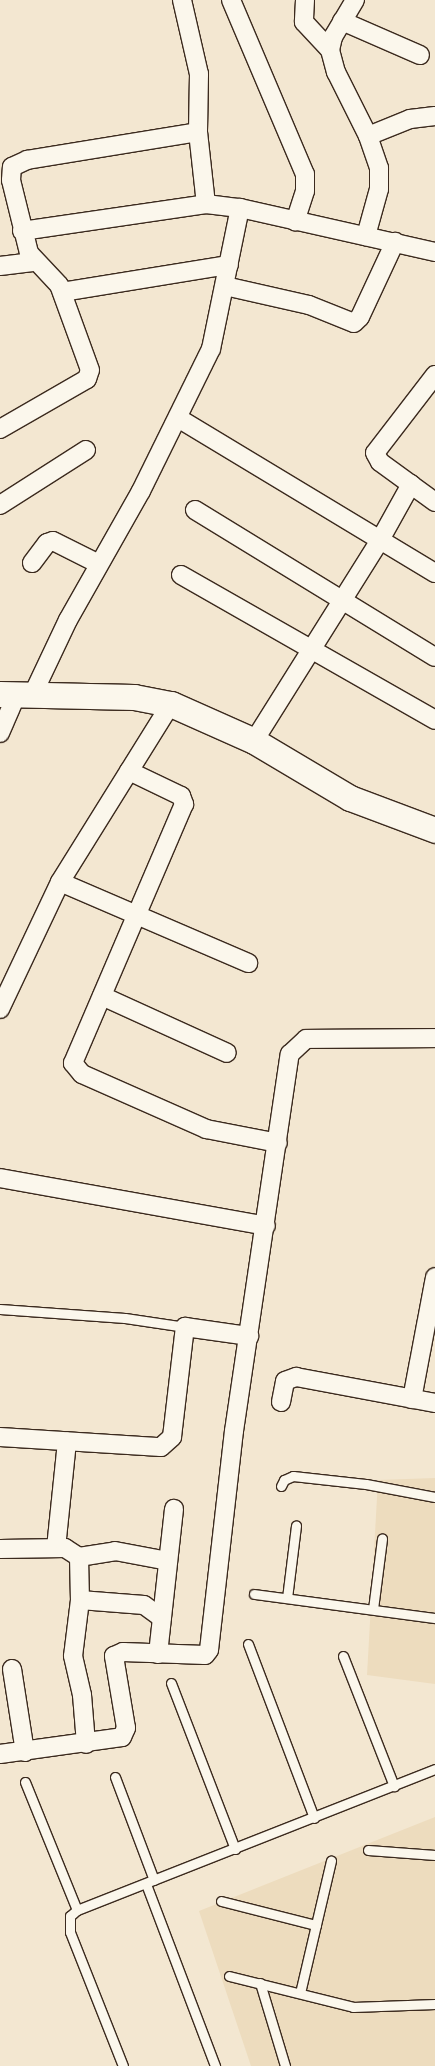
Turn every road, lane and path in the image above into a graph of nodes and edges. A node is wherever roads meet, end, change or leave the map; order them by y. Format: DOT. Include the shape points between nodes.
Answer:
graph roads {
  1 [pos="182,0"];
  2 [pos="231,0"];
  3 [pos="304,0"];
  4 [pos="355,0"];
  5 [pos="342,21"];
  6 [pos="330,50"];
  7 [pos="420,56"];
  8 [pos="435,116"];
  9 [pos="198,132"];
  10 [pos="368,136"];
  11 [pos="206,204"];
  12 [pos="240,208"];
  13 [pos="295,221"];
  14 [pos="22,231"];
  15 [pos="366,236"];
  16 [pos="395,242"];
  17 [pos="435,252"];
  18 [pos="35,262"];
  19 [pos="229,265"];
  20 [pos="0,266"];
  21 [pos="225,286"];
  22 [pos="62,292"];
  23 [pos="435,375"];
  24 [pos="178,418"];
  25 [pos="0,429"];
  26 [pos="86,450"];
  27 [pos="410,484"];
  28 [pos="435,502"];
  29 [pos="0,505"];
  30 [pos="195,510"];
  31 [pos="380,540"];
  32 [pos="32,563"];
  33 [pos="99,564"];
  34 [pos="435,573"];
  35 [pos="181,575"];
  36 [pos="341,600"];
  37 [pos="310,650"];
  38 [pos="435,657"];
  39 [pos="16,695"];
  40 [pos="171,704"];
  41 [pos="435,720"];
  42 [pos="0,733"];
  43 [pos="254,741"];
  44 [pos="129,771"];
  45 [pos="435,830"];
  46 [pos="60,882"];
  47 [pos="138,916"];
  48 [pos="248,963"];
  49 [pos="102,996"];
  50 [pos="0,1009"];
  51 [pos="435,1038"];
  52 [pos="227,1052"];
  53 [pos="278,1144"];
  54 [pos="0,1178"];
  55 [pos="266,1226"];
  56 [pos="435,1276"];
  57 [pos="0,1309"];
  58 [pos="185,1326"];
  59 [pos="249,1336"];
  60 [pos="412,1399"];
  61 [pos="281,1402"];
  62 [pos="435,1403"];
  63 [pos="0,1437"];
  64 [pos="67,1442"];
  65 [pos="281,1486"];
  66 [pos="435,1497"];
  67 [pos="174,1509"];
  68 [pos="296,1526"];
  69 [pos="382,1539"];
  70 [pos="56,1548"];
  71 [pos="0,1549"];
  72 [pos="79,1557"];
  73 [pos="168,1561"];
  74 [pos="254,1594"];
  75 [pos="287,1598"];
  76 [pos="80,1600"];
  77 [pos="373,1609"];
  78 [pos="162,1618"];
  79 [pos="435,1618"];
  80 [pos="248,1644"];
  81 [pos="158,1654"];
  82 [pos="343,1656"];
  83 [pos="12,1669"];
  84 [pos="171,1683"];
  85 [pos="86,1744"];
  86 [pos="25,1752"];
  87 [pos="0,1754"];
  88 [pos="435,1769"];
  89 [pos="115,1777"];
  90 [pos="25,1782"];
  91 [pos="394,1786"];
  92 [pos="314,1818"];
  93 [pos="235,1849"];
  94 [pos="368,1850"];
  95 [pos="435,1855"];
  96 [pos="331,1860"];
  97 [pos="150,1882"];
  98 [pos="221,1901"];
  99 [pos="77,1910"];
  100 [pos="316,1925"];
  101 [pos="230,1976"];
  102 [pos="260,1983"];
  103 [pos="300,1993"];
  104 [pos="435,2004"];
  105 [pos="123,2066"];
  106 [pos="215,2066"];
  107 [pos="285,2066"];
  1 -- 9 [label="street" via="199,74"];
  2 -- 13 [label="street" via="305,174 305,191"];
  3 -- 6 [label="street" via="302,17 306,26"];
  4 -- 5 [label="street"];
  5 -- 6 [label="street"];
  5 -- 7 [label="street"];
  6 -- 10 [label="street" via="336,72"];
  8 -- 10 [label="street" via="410,119"];
  9 -- 11 [label="street"];
  9 -- 14 [label="street" via="17,163 10,173"];
  10 -- 15 [label="street" via="380,177"];
  11 -- 12 [label="street"];
  11 -- 14 [label="street"];
  12 -- 13 [label="street"];
  12 -- 19 [label="street"];
  13 -- 15 [label="street"];
  14 -- 18 [label="street"];
  15 -- 16 [label="street"];
  16 -- 17 [label="street"];
  16 -- 21 [label="street" via="354,324 309,305"];
  18 -- 20 [label="street"];
  18 -- 22 [label="street" via="55,280"];
  19 -- 21 [label="street"];
  19 -- 22 [label="street"];
  21 -- 24 [label="street" via="212,344"];
  22 -- 25 [label="street" via="88,363 89,376"];
  23 -- 27 [label="street" via="375,453 380,462"];
  24 -- 31 [label="street"];
  24 -- 33 [label="street"];
  26 -- 29 [label="street"];
  27 -- 28 [label="street"];
  27 -- 31 [label="street"];
  30 -- 36 [label="street"];
  31 -- 34 [label="street"];
  31 -- 36 [label="street"];
  32 -- 33 [label="street" via="47,543 53,541"];
  33 -- 39 [label="street"];
  35 -- 37 [label="street"];
  36 -- 37 [label="street"];
  36 -- 38 [label="street"];
  37 -- 41 [label="street"];
  37 -- 43 [label="street"];
  39 -- 40 [label="street" via="134,697"];
  39 -- 42 [label="street"];
  40 -- 43 [label="street"];
  40 -- 44 [label="street"];
  43 -- 45 [label="street" via="350,798"];
  44 -- 46 [label="street"];
  44 -- 47 [label="street" via="184,799"];
  46 -- 47 [label="street"];
  46 -- 50 [label="street"];
  47 -- 48 [label="street"];
  47 -- 49 [label="street"];
  49 -- 52 [label="street"];
  49 -- 53 [label="street" via="73,1058 78,1071 206,1129"];
  51 -- 53 [label="street" via="306,1039 299,1042 290,1054"];
  53 -- 55 [label="street"];
  54 -- 55 [label="street"];
  55 -- 59 [label="street"];
  56 -- 60 [label="street"];
  57 -- 58 [label="lane"];
  58 -- 59 [label="street"];
  58 -- 64 [label="street" via="170,1442 161,1447"];
  59 -- 81 [label="street" via="234,1431 210,1650 205,1655"];
  60 -- 61 [label="street" via="293,1377 286,1382"];
  60 -- 62 [label="street"];
  63 -- 64 [label="street"];
  64 -- 70 [label="street"];
  65 -- 66 [label="lane" via="284,1480 293,1476 366,1484"];
  67 -- 73 [label="street"];
  68 -- 75 [label="lane"];
  69 -- 77 [label="lane"];
  70 -- 71 [label="street" via="44,1551"];
  70 -- 72 [label="street" via="72,1551"];
  72 -- 73 [label="street" via="115,1551"];
  72 -- 76 [label="street"];
  73 -- 78 [label="street"];
  74 -- 75 [label="lane"];
  75 -- 77 [label="lane"];
  76 -- 78 [label="street" via="144,1605"];
  76 -- 85 [label="street" via="73,1656 82,1695"];
  77 -- 79 [label="lane"];
  78 -- 81 [label="street"];
  80 -- 92 [label="lane"];
  81 -- 85 [label="street" via="123,1652 114,1656 126,1733 117,1740"];
  82 -- 91 [label="lane"];
  83 -- 86 [label="street"];
  84 -- 93 [label="lane"];
  85 -- 86 [label="street"];
  86 -- 87 [label="street"];
  88 -- 91 [label="lane"];
  89 -- 97 [label="lane"];
  90 -- 99 [label="lane"];
  91 -- 92 [label="lane"];
  92 -- 93 [label="lane"];
  93 -- 97 [label="lane"];
  94 -- 95 [label="lane"];
  96 -- 100 [label="lane"];
  97 -- 99 [label="lane"];
  97 -- 106 [label="lane"];
  98 -- 100 [label="lane"];
  99 -- 105 [label="lane" via="70,1916 70,1932"];
  100 -- 103 [label="lane"];
  101 -- 102 [label="lane"];
  102 -- 103 [label="lane"];
  102 -- 107 [label="lane"];
  103 -- 104 [label="lane" via="353,2007"];
}
